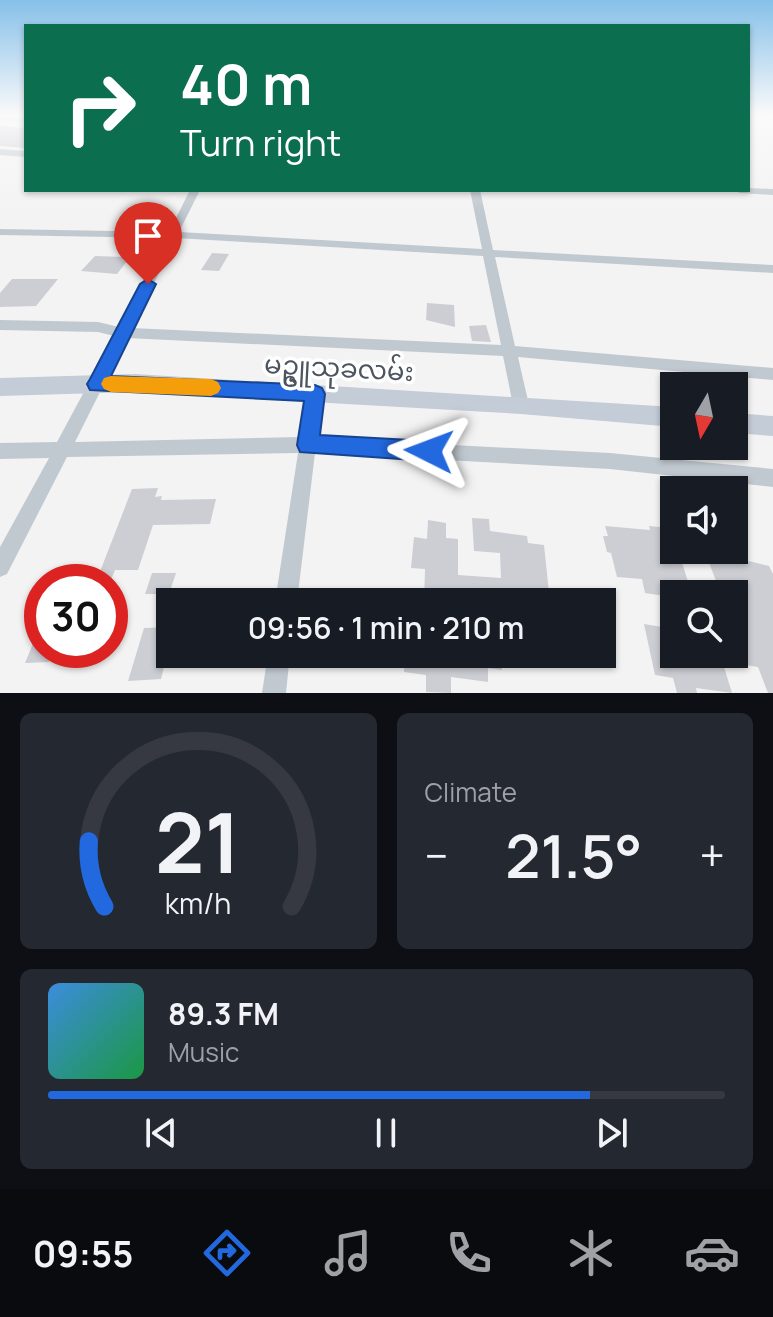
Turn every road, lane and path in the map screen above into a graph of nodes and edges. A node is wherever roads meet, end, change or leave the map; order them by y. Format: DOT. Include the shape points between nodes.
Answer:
graph roads {
  1 [pos="0,152"];
  2 [pos="24,154"];
  3 [pos="750,191"];
  4 [pos="194,192"];
  5 [pos="475,192"];
  6 [pos="773,192"];
  7 [pos="0,232"];
  8 [pos="172,235"];
  9 [pos="487,251"];
  10 [pos="773,269"];
  11 [pos="0,325"];
  12 [pos="123,333"];
  13 [pos="511,351"];
  14 [pos="773,374"];
  15 [pos="97,384"];
  16 [pos="0,387"];
  17 [pos="315,394"];
  18 [pos="521,405"];
  19 [pos="660,416"];
  20 [pos="748,424"];
  21 [pos="773,426"];
  22 [pos="308,445"];
  23 [pos="62,450"];
  24 [pos="0,451"];
  25 [pos="773,478"];
  26 [pos="0,567"];
  27 [pos="288,588"];
  28 [pos="277,668"];
  29 [pos="274,693"];
  1 -- 2 [label="street"];
  3 -- 6 [label="street"];
  4 -- 8 [label="street"];
  5 -- 9 [label="street"];
  7 -- 8 [label="street"];
  8 -- 9 [label="street"];
  8 -- 12 [label="street"];
  9 -- 10 [label="street"];
  9 -- 13 [label="street"];
  11 -- 12 [label="street" via="98,327"];
  12 -- 13 [label="street"];
  12 -- 15 [label="street"];
  13 -- 14 [label="street"];
  13 -- 18 [label="street"];
  15 -- 16 [label="street, မဥ္ဇူသုခလမ်း"];
  15 -- 17 [label="street, မဥ္ဇူသုခလမ်း"];
  15 -- 23 [label="street"];
  17 -- 18 [label="street, မဥ္ဇူသုခလမ်း"];
  17 -- 22 [label="street"];
  18 -- 19 [label="street, မဥ္ဇူသုခလမ်း"];
  20 -- 21 [label="street"];
  22 -- 23 [label="street"];
  22 -- 25 [label="street" via="610,461"];
  22 -- 27 [label="street"];
  23 -- 24 [label="street"];
  23 -- 26 [label="street"];
  28 -- 29 [label="street"];
}
